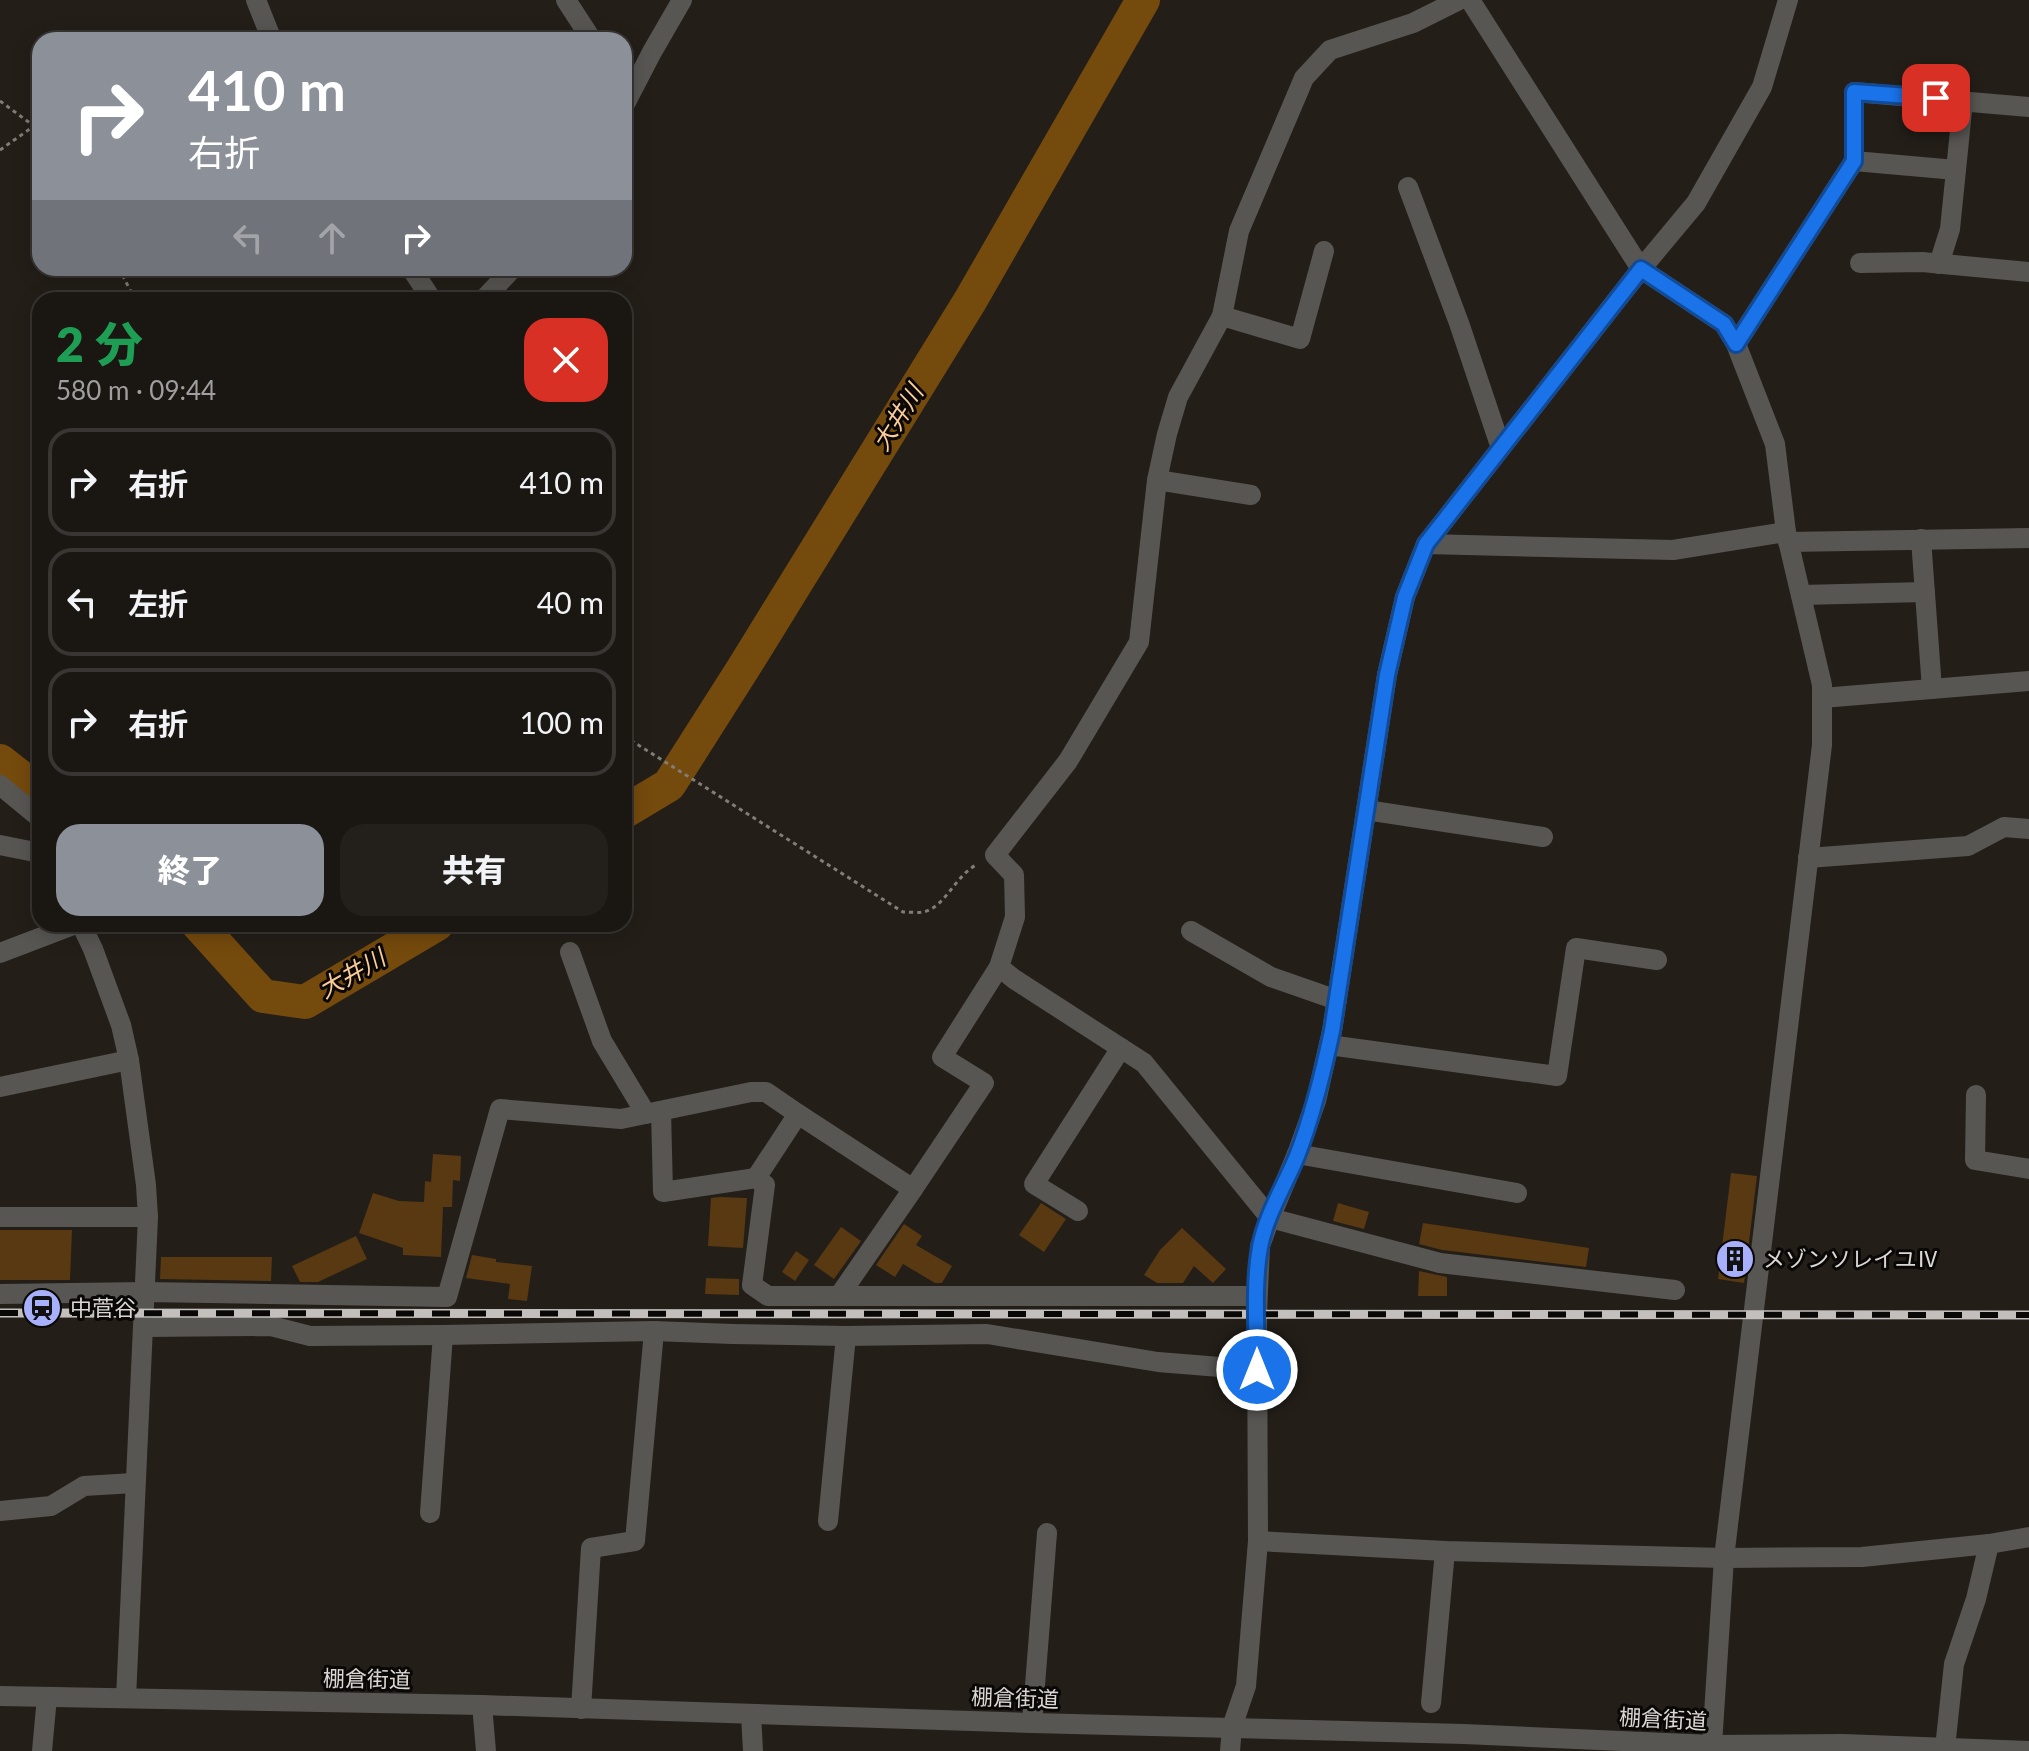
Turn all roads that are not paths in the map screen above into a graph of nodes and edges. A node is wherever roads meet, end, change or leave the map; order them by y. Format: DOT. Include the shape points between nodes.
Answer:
graph roads {
  1 [pos="256,0"];
  2 [pos="566,0"];
  3 [pos="682,0"];
  4 [pos="1459,0"];
  5 [pos="1470,0"];
  6 [pos="1788,0"];
  7 [pos="269,32"];
  8 [pos="587,32"];
  9 [pos="632,86"];
  10 [pos="1963,101"];
  11 [pos="2029,107"];
  12 [pos="1854,161"];
  13 [pos="1956,170"];
  14 [pos="1408,187"];
  15 [pos="1324,251"];
  16 [pos="1860,263"];
  17 [pos="1939,264"];
  18 [pos="1641,269"];
  19 [pos="2029,272"];
  20 [pos="506,276"];
  21 [pos="490,292"];
  22 [pos="1222,316"];
  23 [pos="1736,344"];
  24 [pos="1501,448"];
  25 [pos="1157,480"];
  26 [pos="1251,495"];
  27 [pos="1787,537"];
  28 [pos="2029,538"];
  29 [pos="1921,539"];
  30 [pos="1426,544"];
  31 [pos="1925,592"];
  32 [pos="1801,595"];
  33 [pos="2029,681"];
  34 [pos="1932,689"];
  35 [pos="1822,698"];
  36 [pos="0,785"];
  37 [pos="1366,810"];
  38 [pos="32,811"];
  39 [pos="2029,829"];
  40 [pos="1543,837"];
  41 [pos="0,845"];
  42 [pos="32,851"];
  43 [pos="1808,858"];
  44 [pos="1191,931"];
  45 [pos="56,932"];
  46 [pos="83,932"];
  47 [pos="570,952"];
  48 [pos="0,953"];
  49 [pos="1657,960"];
  50 [pos="999,967"];
  51 [pos="1337,1000"];
  52 [pos="1329,1045"];
  53 [pos="1121,1048"];
  54 [pos="129,1060"];
  55 [pos="0,1087"];
  56 [pos="1976,1095"];
  57 [pos="654,1112"];
  58 [pos="798,1114"];
  59 [pos="1297,1154"];
  60 [pos="2029,1169"];
  61 [pos="756,1178"];
  62 [pos="913,1189"];
  63 [pos="1517,1193"];
  64 [pos="1078,1211"];
  65 [pos="0,1217"];
  66 [pos="148,1217"];
  67 [pos="1270,1218"];
  68 [pos="1675,1290"];
  69 [pos="145,1292"];
  70 [pos="0,1294"];
  71 [pos="839,1296"];
  72 [pos="1257,1296"];
  73 [pos="143,1327"];
  74 [pos="654,1331"];
  75 [pos="443,1335"];
  76 [pos="846,1336"];
  77 [pos="1257,1370"];
  78 [pos="134,1483"];
  79 [pos="0,1511"];
  80 [pos="430,1513"];
  81 [pos="828,1521"];
  82 [pos="1047,1533"];
  83 [pos="2029,1537"];
  84 [pos="1258,1541"];
  85 [pos="1989,1544"];
  86 [pos="1445,1551"];
  87 [pos="1724,1558"];
  88 [pos="0,1696"];
  89 [pos="47,1697"];
  90 [pos="126,1698"];
  91 [pos="1431,1703"];
  92 [pos="482,1705"];
  93 [pos="581,1709"];
  94 [pos="751,1714"];
  95 [pos="1032,1723"];
  96 [pos="1232,1727"];
  97 [pos="1712,1745"];
  98 [pos="1945,1748"];
  99 [pos="1983,1750"];
  100 [pos="42,1751"];
  101 [pos="486,1751"];
  102 [pos="753,1751"];
  103 [pos="1230,1751"];
  104 [pos="2029,1751"];
  1 -- 7 [label="street"];
  2 -- 8 [label="street"];
  3 -- 9 [label="street"];
  4 -- 22 [label="street" via="1413,23 1330,50 1304,78 1239,231"];
  5 -- 18 [label="street"];
  6 -- 18 [label="street" via="1762,87 1696,203"];
  10 -- 11 [label="street"];
  10 -- 12 [label="street" via="1854,92"];
  10 -- 13 [label="street"];
  12 -- 13 [label="street"];
  12 -- 23 [label="street"];
  13 -- 17 [label="street" via="1950,229"];
  14 -- 24 [label="street"];
  15 -- 22 [label="street" via="1300,339"];
  16 -- 17 [label="street"];
  17 -- 19 [label="street"];
  18 -- 23 [label="street" via="1724,324"];
  18 -- 24 [label="street"];
  20 -- 21 [label="street"];
  22 -- 25 [label="street" via="1178,397"];
  23 -- 27 [label="street" via="1775,444"];
  24 -- 30 [label="street"];
  25 -- 26 [label="street"];
  25 -- 50 [label="street" via="1139,642 1068,761 995,855 1014,875 1015,917"];
  27 -- 29 [label="street"];
  27 -- 30 [label="street" via="1673,550"];
  27 -- 32 [label="street"];
  28 -- 29 [label="street"];
  29 -- 31 [label="street"];
  30 -- 37 [label="street" via="1405,597 1387,675"];
  31 -- 32 [label="street"];
  31 -- 34 [label="street"];
  32 -- 35 [label="street"];
  33 -- 34 [label="street"];
  34 -- 35 [label="street"];
  35 -- 43 [label="street" via="1822,745"];
  36 -- 38 [label="street"];
  37 -- 40 [label="street"];
  37 -- 51 [label="street"];
  39 -- 43 [label="street" via="2004,827 1968,846"];
  41 -- 42 [label="street"];
  43 -- 87 [label="street"];
  44 -- 51 [label="street" via="1271,977"];
  45 -- 48 [label="street"];
  46 -- 54 [label="street" via="121,1025"];
  47 -- 57 [label="street" via="602,1041"];
  49 -- 52 [label="street" via="1576,948 1557,1076"];
  50 -- 53 [label="street"];
  50 -- 62 [label="street" via="942,1057 984,1083"];
  51 -- 52 [label="street"];
  52 -- 59 [label="street"];
  53 -- 64 [label="street" via="1034,1184"];
  53 -- 67 [label="street" via="1144,1063"];
  54 -- 55 [label="street"];
  54 -- 66 [label="street"];
  56 -- 60 [label="street" via="1975,1160"];
  57 -- 58 [label="street" via="766,1092"];
  57 -- 61 [label="street" via="663,1192"];
  57 -- 69 [label="street" via="621,1119 500,1109 447,1297"];
  58 -- 61 [label="street"];
  58 -- 62 [label="street"];
  59 -- 63 [label="street"];
  59 -- 67 [label="street"];
  61 -- 71 [label="street" via="765,1185 752,1285 768,1296"];
  62 -- 71 [label="street"];
  65 -- 66 [label="street"];
  66 -- 69 [label="street"];
  67 -- 68 [label="street" via="1440,1263"];
  67 -- 72 [label="street" via="1260,1246"];
  69 -- 70 [label="street"];
  69 -- 73 [label="street"];
  71 -- 72 [label="street"];
  72 -- 77 [label="street"];
  73 -- 75 [label="street" via="271,1326 310,1336"];
  73 -- 78 [label="street"];
  74 -- 75 [label="street"];
  74 -- 76 [label="street"];
  74 -- 93 [label="street" via="635,1541 591,1548"];
  75 -- 80 [label="street"];
  76 -- 77 [label="street" via="987,1334 1158,1362"];
  76 -- 81 [label="street"];
  77 -- 84 [label="street"];
  78 -- 79 [label="street" via="84,1486 51,1506"];
  78 -- 90 [label="street"];
  82 -- 95 [label="street"];
  83 -- 85 [label="street"];
  84 -- 86 [label="street"];
  84 -- 96 [label="street" via="1246,1686"];
  85 -- 87 [label="street" via="1862,1557"];
  85 -- 98 [label="street" via="1954,1664"];
  86 -- 87 [label="street"];
  86 -- 91 [label="street"];
  87 -- 97 [label="street"];
  88 -- 89 [label="street, 棚倉街道"];
  89 -- 90 [label="street, 棚倉街道"];
  89 -- 100 [label="street"];
  90 -- 92 [label="street, 棚倉街道"];
  92 -- 93 [label="street, 棚倉街道"];
  92 -- 101 [label="street"];
  93 -- 94 [label="street, 棚倉街道"];
  94 -- 95 [label="street, 棚倉街道"];
  94 -- 102 [label="street"];
  95 -- 96 [label="street, 棚倉街道"];
  96 -- 97 [label="street, 棚倉街道"];
  96 -- 103 [label="street"];
  97 -- 98 [label="street, 棚倉街道"];
  98 -- 99 [label="street, 棚倉街道"];
  99 -- 104 [label="street, 棚倉街道"];
}
